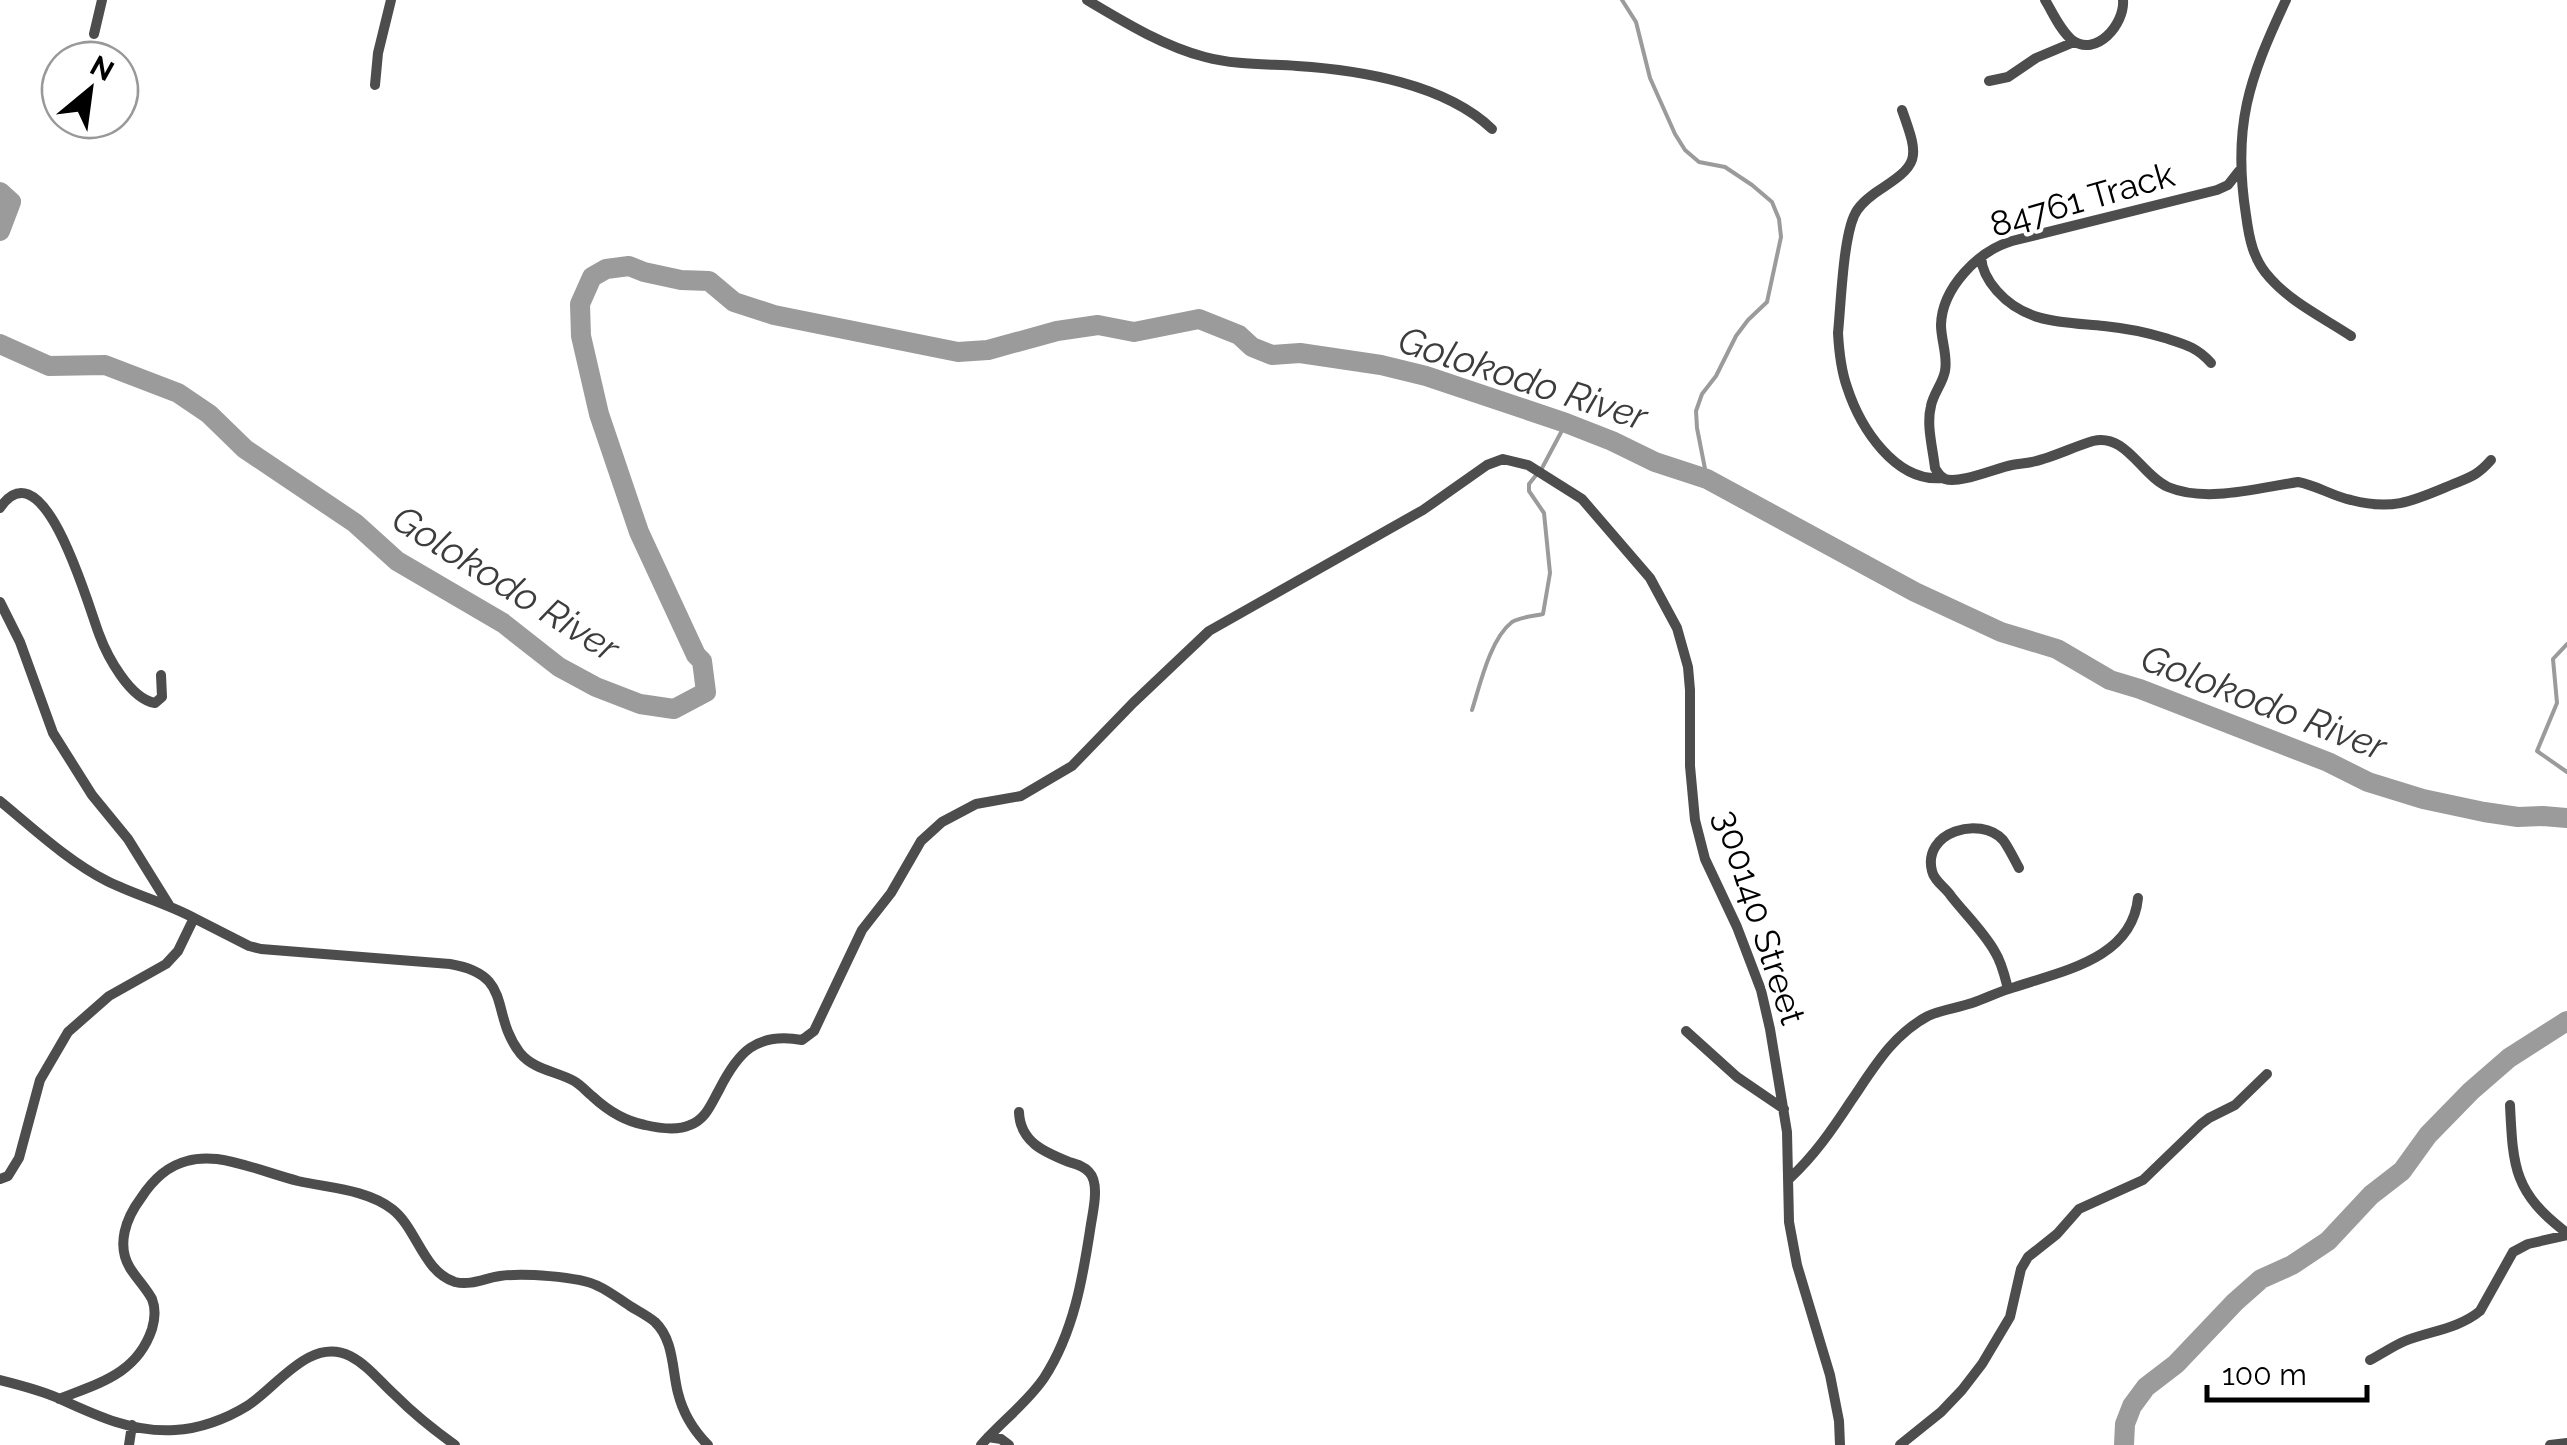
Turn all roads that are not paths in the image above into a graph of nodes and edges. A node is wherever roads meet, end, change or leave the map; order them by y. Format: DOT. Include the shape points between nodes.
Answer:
graph roads {
  1 [pos="102,0"];
  2 [pos="391,0"];
  3 [pos="1087,0"];
  4 [pos="2045,0"];
  5 [pos="2123,0"];
  6 [pos="2286,0"];
  7 [pos="94,34"];
  8 [pos="2074,42"];
  9 [pos="1989,80"];
  10 [pos="375,85"];
  11 [pos="1902,110"];
  12 [pos="1492,129"];
  13 [pos="2240,171"];
  14 [pos="1981,257"];
  15 [pos="2351,336"];
  16 [pos="2211,363"];
  17 [pos="2491,460"];
  18 [pos="1943,478"];
  19 [pos="0,508"];
  20 [pos="0,602"];
  21 [pos="161,675"];
  22 [pos="0,802"];
  23 [pos="2019,868"];
  24 [pos="2138,898"];
  25 [pos="170,905"];
  26 [pos="194,918"];
  27 [pos="2008,989"];
  28 [pos="1686,1031"];
  29 [pos="2267,1074"];
  30 [pos="2510,1105"];
  31 [pos="1784,1109"];
  32 [pos="1019,1112"];
  33 [pos="0,1179"];
  34 [pos="1789,1180"];
  35 [pos="2567,1234"];
  36 [pos="2370,1360"];
  37 [pos="0,1380"];
  38 [pos="60,1399"];
  39 [pos="132,1426"];
  40 [pos="985,1441"];
  41 [pos="2567,1442"];
  42 [pos="128,1445"];
  43 [pos="454,1445"];
  44 [pos="708,1445"];
  45 [pos="1009,1445"];
  46 [pos="1840,1445"];
  47 [pos="1900,1445"];
  48 [pos="2550,1445"];
  1 -- 7 [label="street"];
  2 -- 10 [label="street"];
  3 -- 12 [label="street" via="1204,58 1365,73 1451,100"];
  4 -- 8 [label="street"];
  5 -- 8 [label="street" via="2120,22 2108,35"];
  6 -- 13 [label="street" via="2249,90"];
  8 -- 9 [label="street" via="2008,77"];
  11 -- 18 [label="street" via="1912,160 1854,216 1839,349 1852,401 1888,456 1911,473"];
  13 -- 14 [label="street, 84761 Track" via="2224,188 2001,244"];
  13 -- 15 [label="street" via="2260,266 2282,291"];
  14 -- 16 [label="street" via="1994,289 2024,313 2154,334 2194,347"];
  14 -- 18 [label="street, 84761 Track" via="1953,288 1942,314 1946,368 1930,416 1935,468"];
  17 -- 18 [label="street" via="2472,478 2391,504 2348,500 2298,482 2184,492 2159,482 2124,448 2105,440 2036,462"];
  19 -- 21 [label="street" via="18,492 32,496 56,522 99,635 132,691 155,702 162,697"];
  20 -- 25 [label="street" via="53,733"];
  22 -- 25 [label="street" via="104,879"];
  23 -- 27 [label="street" via="1991,832 1975,828 1934,845 1936,880 1994,949"];
  24 -- 27 [label="street" via="2132,923 2095,958"];
  25 -- 26 [label="street"];
  26 -- 31 [label="street, 300140 Street" via="260,949 478,970 492,985 510,1039 528,1062 572,1080 629,1120 683,1128 705,1114 743,1053 771,1038 802,1040 814,1031 862,930 942,822 976,804 1021,796 1072,766 1209,631 1503,460 1528,465 1582,499 1650,578 1677,628 1688,667 1695,820 1713,880 1756,973"];
  26 -- 33 [label="street" via="166,964 109,996 68,1032 40,1080 19,1158"];
  27 -- 34 [label="street" via="1910,1027"];
  28 -- 31 [label="street"];
  29 -- 47 [label="street" via="2234,1105 2200,1124 2143,1180 2079,1210 2028,1257 2010,1317 1982,1364 1941,1412"];
  30 -- 35 [label="street" via="2512,1150 2526,1191"];
  31 -- 34 [label="street, 300140 Street"];
  32 -- 40 [label="street" via="1027,1140 1091,1174 1093,1206 1084,1273 1058,1352 1041,1382"];
  34 -- 46 [label="street, 300140 Street" via="1798,1265 1830,1374"];
  35 -- 36 [label="street" via="2513,1252 2472,1317"];
  37 -- 38 [label="street"];
  38 -- 39 [label="street"];
  38 -- 44 [label="street" via="130,1366 150,1336 152,1300 123,1251 128,1218 141,1198 168,1168 218,1160 387,1205 436,1270 454,1282 516,1275 599,1286 661,1329 685,1412"];
  39 -- 42 [label="street"];
  39 -- 43 [label="street" via="205,1425 244,1408 314,1355 332,1350 358,1360"];
  40 -- 45 [label="street"];
  41 -- 48 [label="street"];
}
